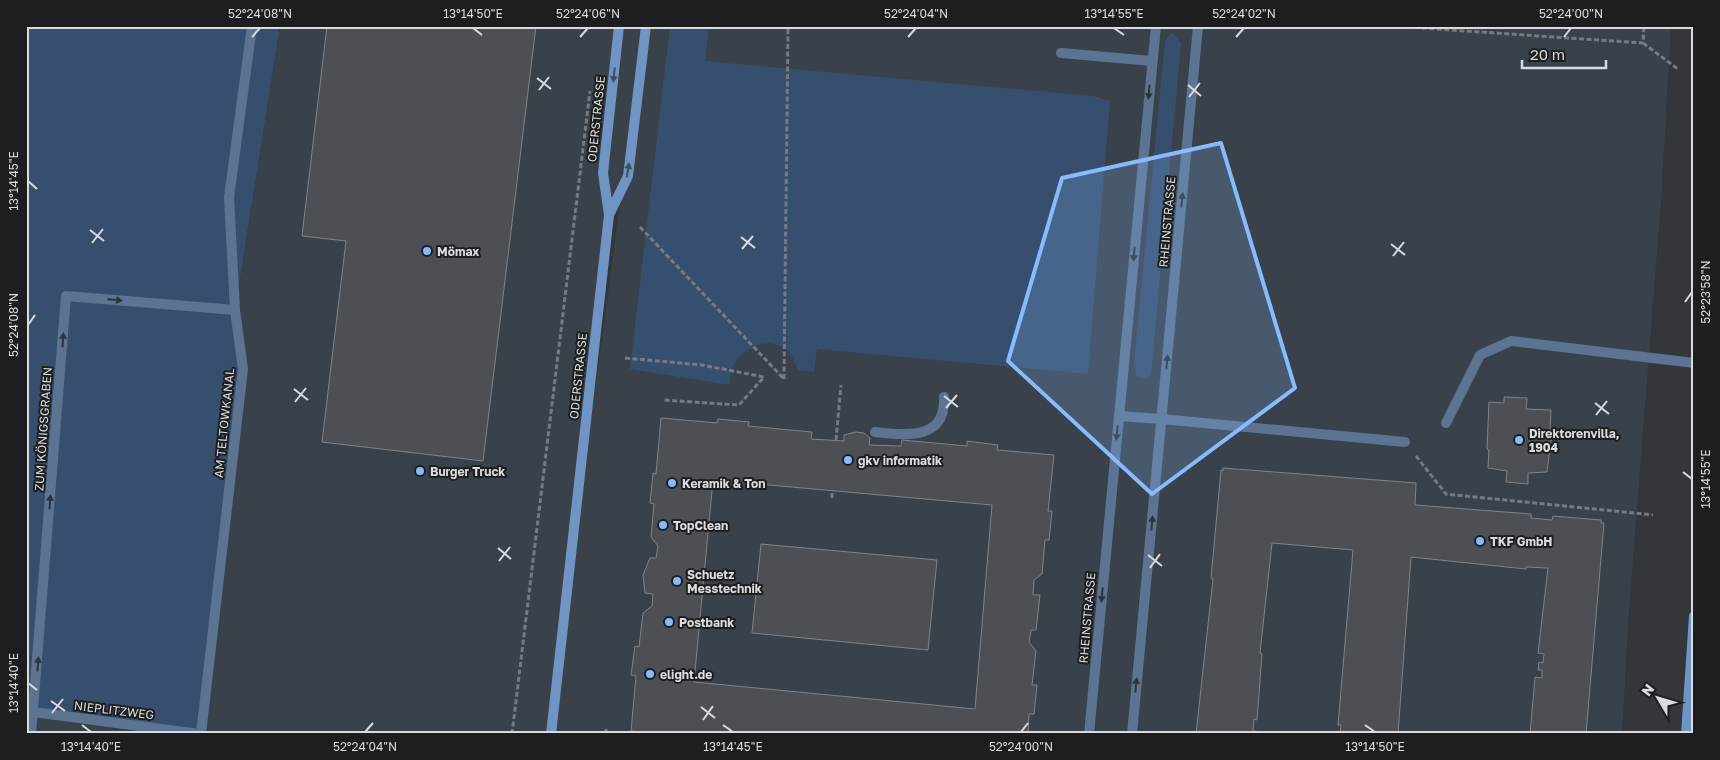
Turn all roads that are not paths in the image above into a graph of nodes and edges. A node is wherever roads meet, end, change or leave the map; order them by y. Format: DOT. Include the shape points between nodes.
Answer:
graph roads {
  1 [pos="252,26"];
  2 [pos="619,26"];
  3 [pos="646,26"];
  4 [pos="1156,26"];
  5 [pos="1198,26"];
  6 [pos="1061,53"];
  7 [pos="1152,61"];
  8 [pos="609,215"];
  9 [pos="235,310"];
  10 [pos="1694,363"];
  11 [pos="944,396"];
  12 [pos="1119,416"];
  13 [pos="1161,420"];
  14 [pos="1446,423"];
  15 [pos="875,432"];
  16 [pos="1404,442"];
  17 [pos="1694,616"];
  18 [pos="30,712"];
  19 [pos="31,734"];
  20 [pos="200,734"];
  21 [pos="551,734"];
  22 [pos="1089,734"];
  23 [pos="1132,734"];
  24 [pos="1686,734"];
  1 -- 9 [label="street, AM TELTOWKANAL" via="229,197"];
  2 -- 8 [label="main road, ODERSTRASSE, one-way" via="603,173"];
  8 -- 3 [label="main road, ODERSTRASSE, one-way" via="628,176"];
  4 -- 7 [label="street, RHEINSTRASSE"];
  13 -- 5 [label="street, RHEINSTRASSE, one-way"];
  6 -- 7 [label="street"];
  7 -- 12 [label="street, RHEINSTRASSE, one-way"];
  8 -- 21 [label="main road, ODERSTRASSE"];
  18 -- 9 [label="street, ZUM KÖNIGSGRABEN, one-way" via="66,296"];
  9 -- 20 [label="street, AM TELTOWKANAL" via="243,369"];
  10 -- 14 [label="street" via="1510,341 1480,356"];
  11 -- 15 [label="street" via="945,409 934,427 920,434"];
  12 -- 13 [label="street"];
  12 -- 22 [label="street, RHEINSTRASSE, one-way"];
  13 -- 16 [label="street"];
  23 -- 13 [label="street, RHEINSTRASSE, one-way"];
  17 -- 24 [label="main road"];
  18 -- 19 [label="street, ZUM KÖNIGSGRABEN"];
  18 -- 20 [label="street, NIEPLITZWEG"];
}
